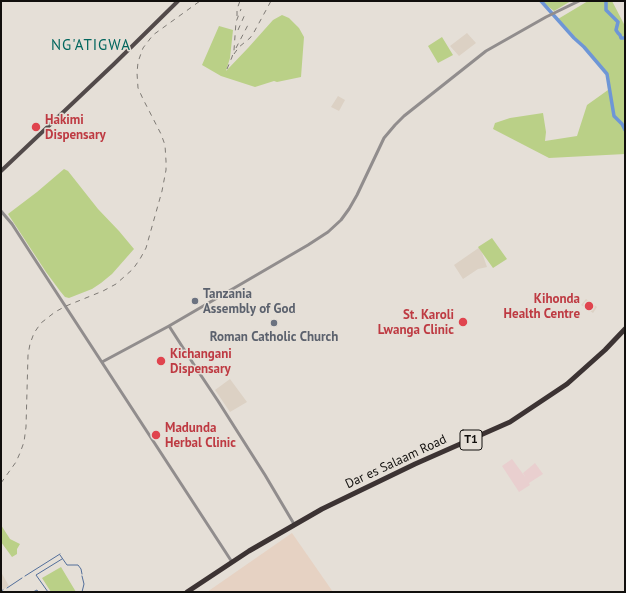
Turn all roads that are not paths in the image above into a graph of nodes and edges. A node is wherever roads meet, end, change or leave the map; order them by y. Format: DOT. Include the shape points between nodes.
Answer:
graph roads {
  1 [pos="178,1"];
  2 [pos="580,1"];
  3 [pos="1,171"];
  4 [pos="1,210"];
  5 [pos="169,326"];
  6 [pos="625,329"];
  7 [pos="102,362"];
  8 [pos="294,524"];
  9 [pos="232,562"];
  10 [pos="187,592"];
  1 -- 3 [label="main road"];
  2 -- 5 [label="street" via="486,51 400,119 384,138 357,195 333,228"];
  4 -- 7 [label="street"];
  5 -- 7 [label="street"];
  5 -- 8 [label="street"];
  6 -- 8 [label="highway, Dar es Salaam Road / T1" via="567,384 510,422 352,494"];
  7 -- 9 [label="street"];
  8 -- 9 [label="highway, Dar es Salaam Road / T1"];
  9 -- 10 [label="highway, Dar es Salaam Road / T1"];
}
